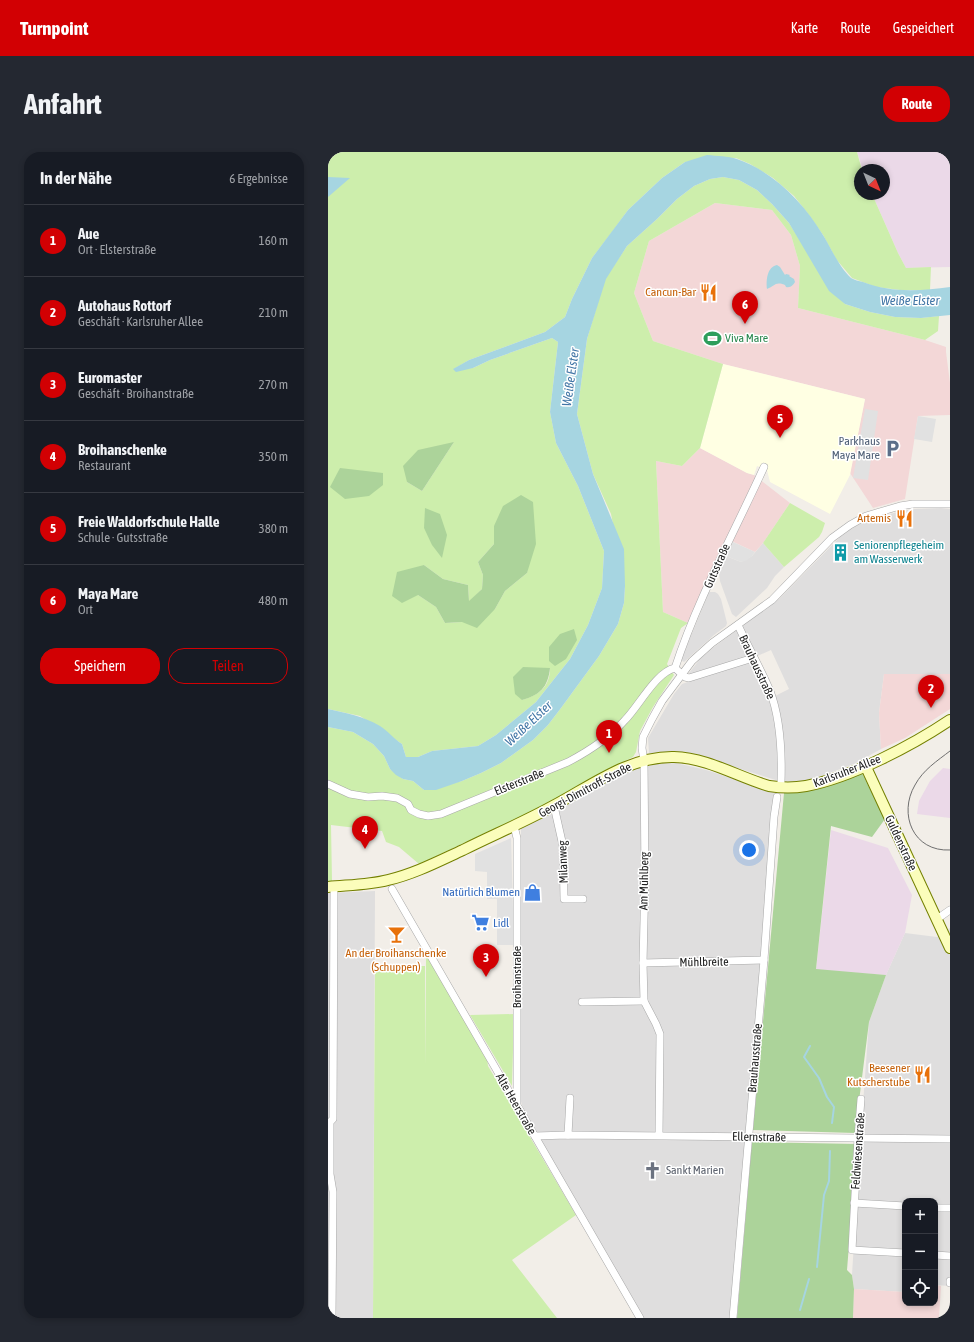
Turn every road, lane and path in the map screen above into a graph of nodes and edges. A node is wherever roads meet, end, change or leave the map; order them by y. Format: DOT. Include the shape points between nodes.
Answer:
graph roads {
  1 [pos="764,467"];
  2 [pos="950,504"];
  3 [pos="738,625"];
  4 [pos="753,658"];
  5 [pos="675,668"];
  6 [pos="681,674"];
  7 [pos="950,720"];
  8 [pos="644,761"];
  9 [pos="865,766"];
  10 [pos="781,782"];
  11 [pos="328,784"];
  12 [pos="777,797"];
  13 [pos="554,806"];
  14 [pos="514,826"];
  15 [pos="331,887"];
  16 [pos="392,889"];
  17 [pos="583,899"];
  18 [pos="950,910"];
  19 [pos="937,920"];
  20 [pos="950,948"];
  21 [pos="764,960"];
  22 [pos="643,963"];
  23 [pos="644,1001"];
  24 [pos="582,1002"];
  25 [pos="570,1098"];
  26 [pos="861,1099"];
  27 [pos="517,1105"];
  28 [pos="329,1122"];
  29 [pos="568,1135"];
  30 [pos="659,1135"];
  31 [pos="534,1136"];
  32 [pos="748,1137"];
  33 [pos="858,1138"];
  34 [pos="950,1139"];
  35 [pos="854,1203"];
  36 [pos="902,1206"];
  37 [pos="938,1208"];
  38 [pos="950,1208"];
  39 [pos="902,1253"];
  40 [pos="938,1255"];
  41 [pos="950,1256"];
  42 [pos="332,1318"];
  43 [pos="640,1318"];
  44 [pos="733,1318"];
  1 -- 5 [label="street, Gutsstraße" via="718,564"];
  2 -- 3 [label="street, Georgi-Dimitroff-Straße" via="900,506 866,516 850,525 832,538 772,600"];
  3 -- 4 [label="street, Brauhausstraße"];
  3 -- 6 [label="street, Georgi-Dimitroff-Straße" via="712,643"];
  4 -- 6 [label="street" via="692,678"];
  4 -- 10 [label="street, Brauhausstraße" via="770,691 775,708 782,747"];
  5 -- 6 [label="street"];
  5 -- 11 [label="street, Elsterstraße" via="670,669 654,683 625,721 586,752 568,762 441,814 420,814 397,798 368,798 350,794"];
  6 -- 8 [label="street, Georgi-Dimitroff-Straße" via="662,700 643,737"];
  7 -- 9 [label="street, Karlsruher Allee"];
  8 -- 9 [label="street, Karlsruher Allee" via="675,757 692,759 780,788 814,784"];
  8 -- 13 [label="street, Georgi-Dimitroff-Straße" via="610,775"];
  8 -- 22 [label="street, Am Mühlberg"];
  9 -- 19 [label="street, Guldenstraße"];
  12 -- 21 [label="street, Brauhausstraße"];
  13 -- 14 [label="street, Georgi-Dimitroff-Straße"];
  13 -- 17 [label="street, Milanweg" via="563,846 564,899"];
  14 -- 15 [label="street, Georgi-Dimitroff-Straße" via="409,874 378,883"];
  14 -- 27 [label="street, Broihanstraße" via="517,838"];
  15 -- 28 [label="street" via="333,1118"];
  16 -- 27 [label="street, Alte Heerstraße"];
  18 -- 19 [label="street"];
  19 -- 20 [label="street, Guldenstraße"];
  21 -- 22 [label="street, Mühlbreite"];
  21 -- 32 [label="street, Brauhausstraße"];
  22 -- 23 [label="street, Am Mühlberg"];
  23 -- 24 [label="street"];
  23 -- 30 [label="street, Am Mühlberg" via="660,1034"];
  25 -- 29 [label="street"];
  26 -- 33 [label="street, Feldwiesenstraße"];
  27 -- 31 [label="street, Alte Heerstraße"];
  28 -- 42 [label="street" via="333,1192"];
  29 -- 30 [label="street, Ellernstraße"];
  29 -- 31 [label="street, Ellernstraße"];
  30 -- 32 [label="street, Ellernstraße"];
  31 -- 43 [label="street, Alte Heerstraße"];
  32 -- 33 [label="street, Ellernstraße"];
  32 -- 44 [label="street, Brauhausstraße"];
  33 -- 34 [label="street, Ellernstraße"];
  33 -- 35 [label="street, Feldwiesenstraße"];
  35 -- 36 [label="street, Feldwiesenstraße"];
  35 -- 39 [label="street, Feldwiesenstraße" via="852,1250"];
  37 -- 38 [label="street"];
  40 -- 41 [label="street"];
}
